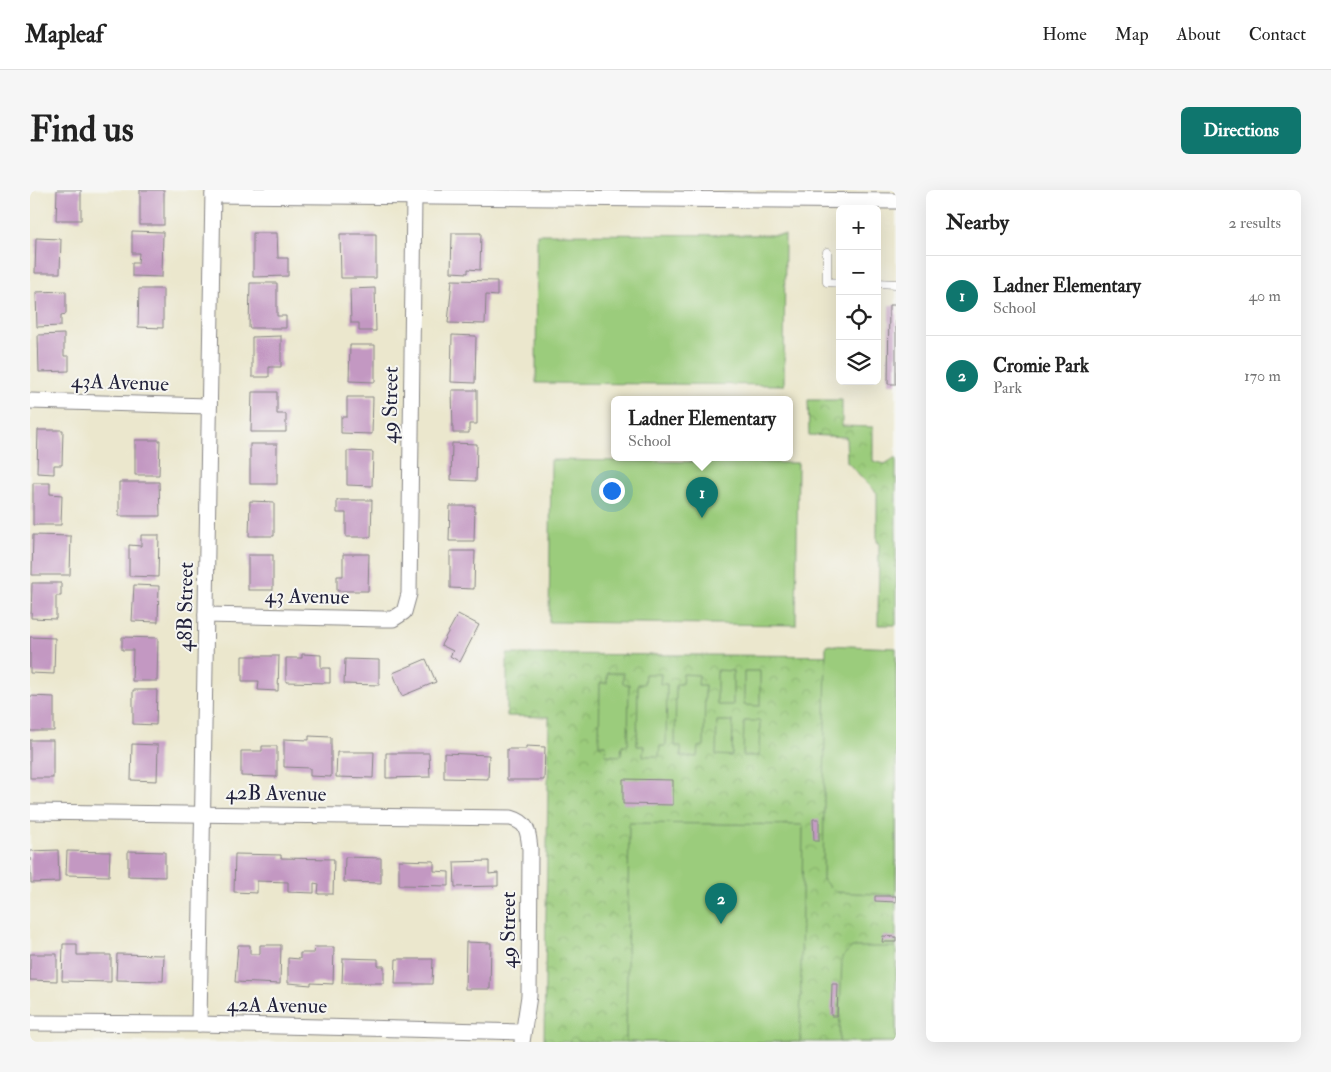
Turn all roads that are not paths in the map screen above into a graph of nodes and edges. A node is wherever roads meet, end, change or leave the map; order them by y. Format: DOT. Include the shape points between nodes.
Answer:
graph roads {
  1 [pos="213,193"];
  2 [pos="414,198"];
  3 [pos="896,201"];
  4 [pos="827,252"];
  5 [pos="836,283"];
  6 [pos="881,283"];
  7 [pos="896,284"];
  8 [pos="30,401"];
  9 [pos="209,406"];
  10 [pos="404,612"];
  11 [pos="206,615"];
  12 [pos="30,812"];
  13 [pos="202,813"];
  14 [pos="522,821"];
  15 [pos="30,1023"];
  16 [pos="199,1024"];
  17 [pos="522,1037"];
  1 -- 2 [label="street"];
  1 -- 9 [label="street, 48B Street"];
  2 -- 3 [label="street"];
  2 -- 10 [label="street, 49 Street" via="409,594"];
  4 -- 5 [label="lane" via="827,282"];
  6 -- 7 [label="lane"];
  8 -- 9 [label="street, 43A Avenue"];
  9 -- 11 [label="street, 48B Street"];
  10 -- 11 [label="street, 43 Avenue" via="393,619"];
  11 -- 13 [label="street, 48B Street"];
  12 -- 13 [label="street, 42B Avenue"];
  13 -- 14 [label="street, 42B Avenue"];
  13 -- 16 [label="street, 48B Street"];
  14 -- 17 [label="street, 49 Street" via="528,829 530,849 529,996"];
  15 -- 16 [label="street, 42A Avenue"];
  16 -- 17 [label="street, 42A Avenue"];
}
